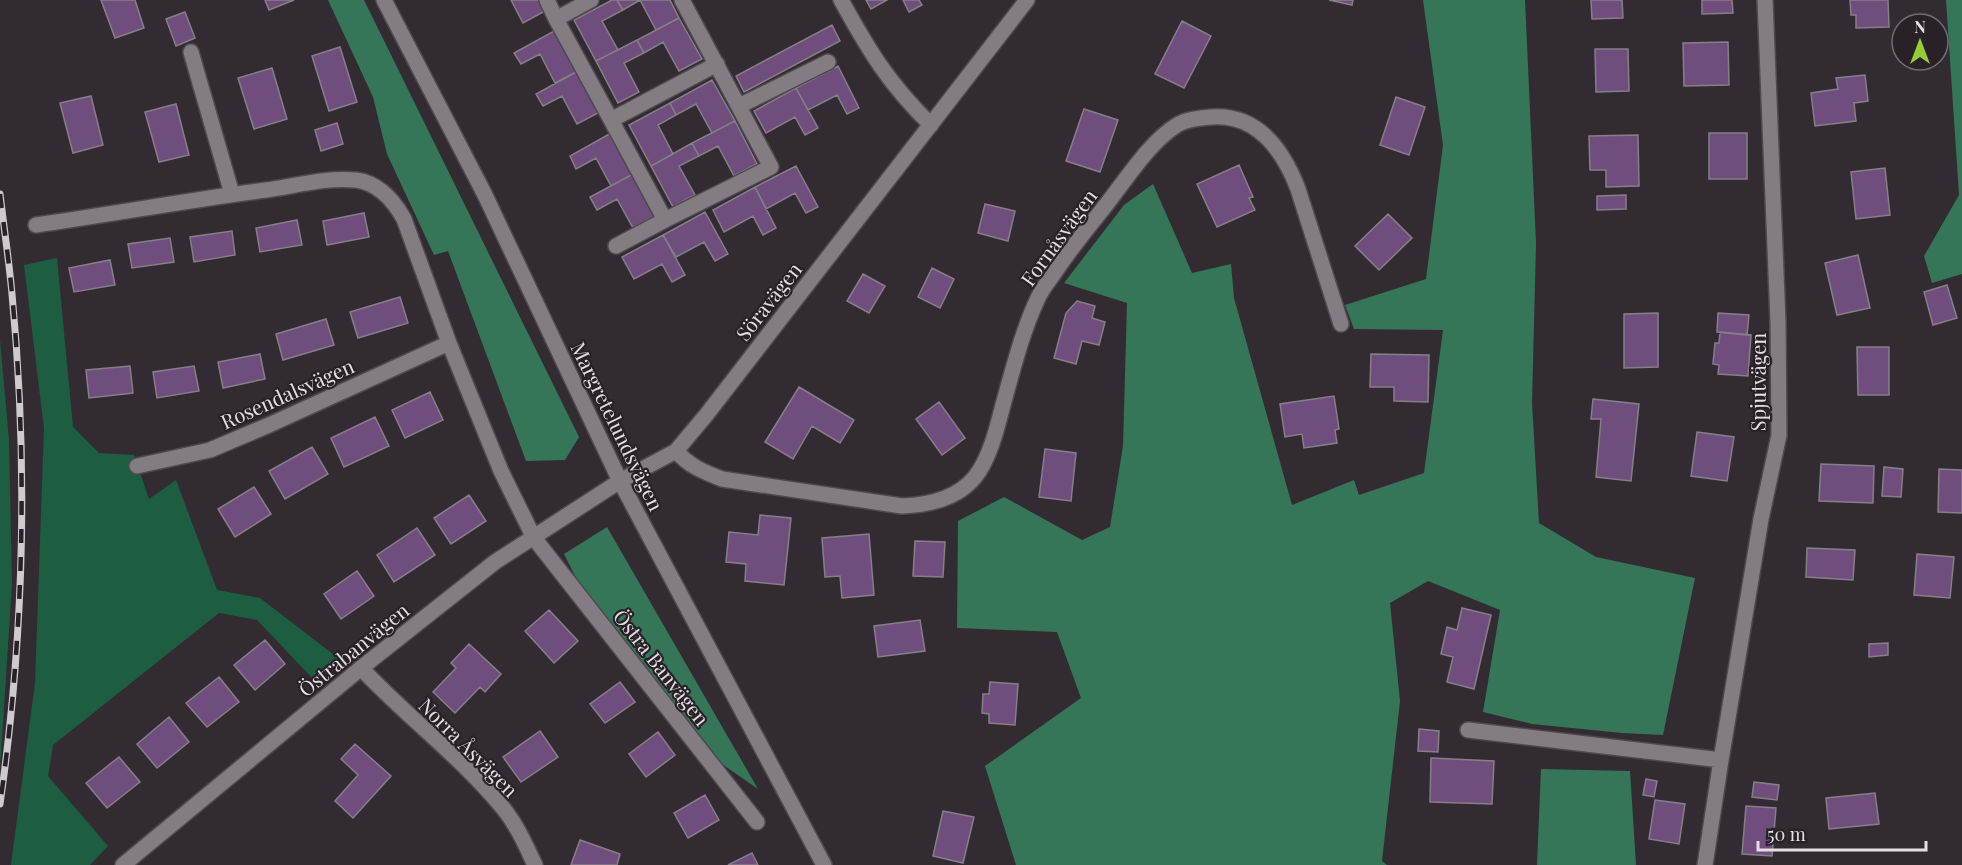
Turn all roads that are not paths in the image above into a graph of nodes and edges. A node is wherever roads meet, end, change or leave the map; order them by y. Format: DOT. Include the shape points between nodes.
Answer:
graph roads {
  1 [pos="384,0"];
  2 [pos="547,0"];
  3 [pos="591,0"];
  4 [pos="682,0"];
  5 [pos="841,0"];
  6 [pos="1027,0"];
  7 [pos="1766,0"];
  8 [pos="556,19"];
  9 [pos="191,52"];
  10 [pos="828,62"];
  11 [pos="717,64"];
  12 [pos="739,106"];
  13 [pos="611,120"];
  14 [pos="931,125"];
  15 [pos="232,194"];
  16 [pos="665,220"];
  17 [pos="36,225"];
  18 [pos="616,246"];
  19 [pos="1341,324"];
  20 [pos="449,343"];
  21 [pos="676,451"];
  22 [pos="137,466"];
  23 [pos="620,481"];
  24 [pos="534,538"];
  25 [pos="361,668"];
  26 [pos="1468,730"];
  27 [pos="1721,760"];
  28 [pos="757,822"];
  29 [pos="123,865"];
  30 [pos="535,865"];
  31 [pos="824,865"];
  32 [pos="1706,865"];
  1 -- 23 [label="street, Margretelundsvägen" via="485,195"];
  2 -- 8 [label="street"];
  3 -- 8 [label="street"];
  4 -- 11 [label="street"];
  5 -- 14 [label="street" via="887,78"];
  6 -- 14 [label="street, Söravägen"];
  7 -- 27 [label="street, Spjutvägen" via="1779,435"];
  8 -- 13 [label="street"];
  9 -- 15 [label="street"];
  10 -- 12 [label="street"];
  11 -- 12 [label="street"];
  11 -- 13 [label="street"];
  12 -- 16 [label="street" via="771,167"];
  13 -- 16 [label="street"];
  14 -- 21 [label="street, Söravägen"];
  15 -- 17 [label="street"];
  15 -- 20 [label="street" via="338,180 357,180 382,192 396,204 404,219"];
  16 -- 18 [label="street"];
  19 -- 21 [label="street, Fornåsvägen" via="1298,189 1276,146 1245,122 1219,117 1190,120 1157,140 1039,295 986,456 963,488 924,506 902,506 722,479 696,469"];
  20 -- 22 [label="street, Rosendalsvägen" via="210,450"];
  20 -- 24 [label="street" via="501,471"];
  21 -- 23 [label="street, Söravägen"];
  23 -- 24 [label="street, Östrabanvägen"];
  23 -- 31 [label="street, Margretelundsvägen"];
  24 -- 25 [label="street, Östrabanvägen" via="495,562"];
  24 -- 28 [label="street, Östra Banvägen"];
  25 -- 29 [label="street, Östrabanvägen"];
  25 -- 30 [label="street, Norra Åsvägen" via="467,769 504,810"];
  26 -- 27 [label="street"];
  27 -- 32 [label="street, Spjutvägen"];
}
